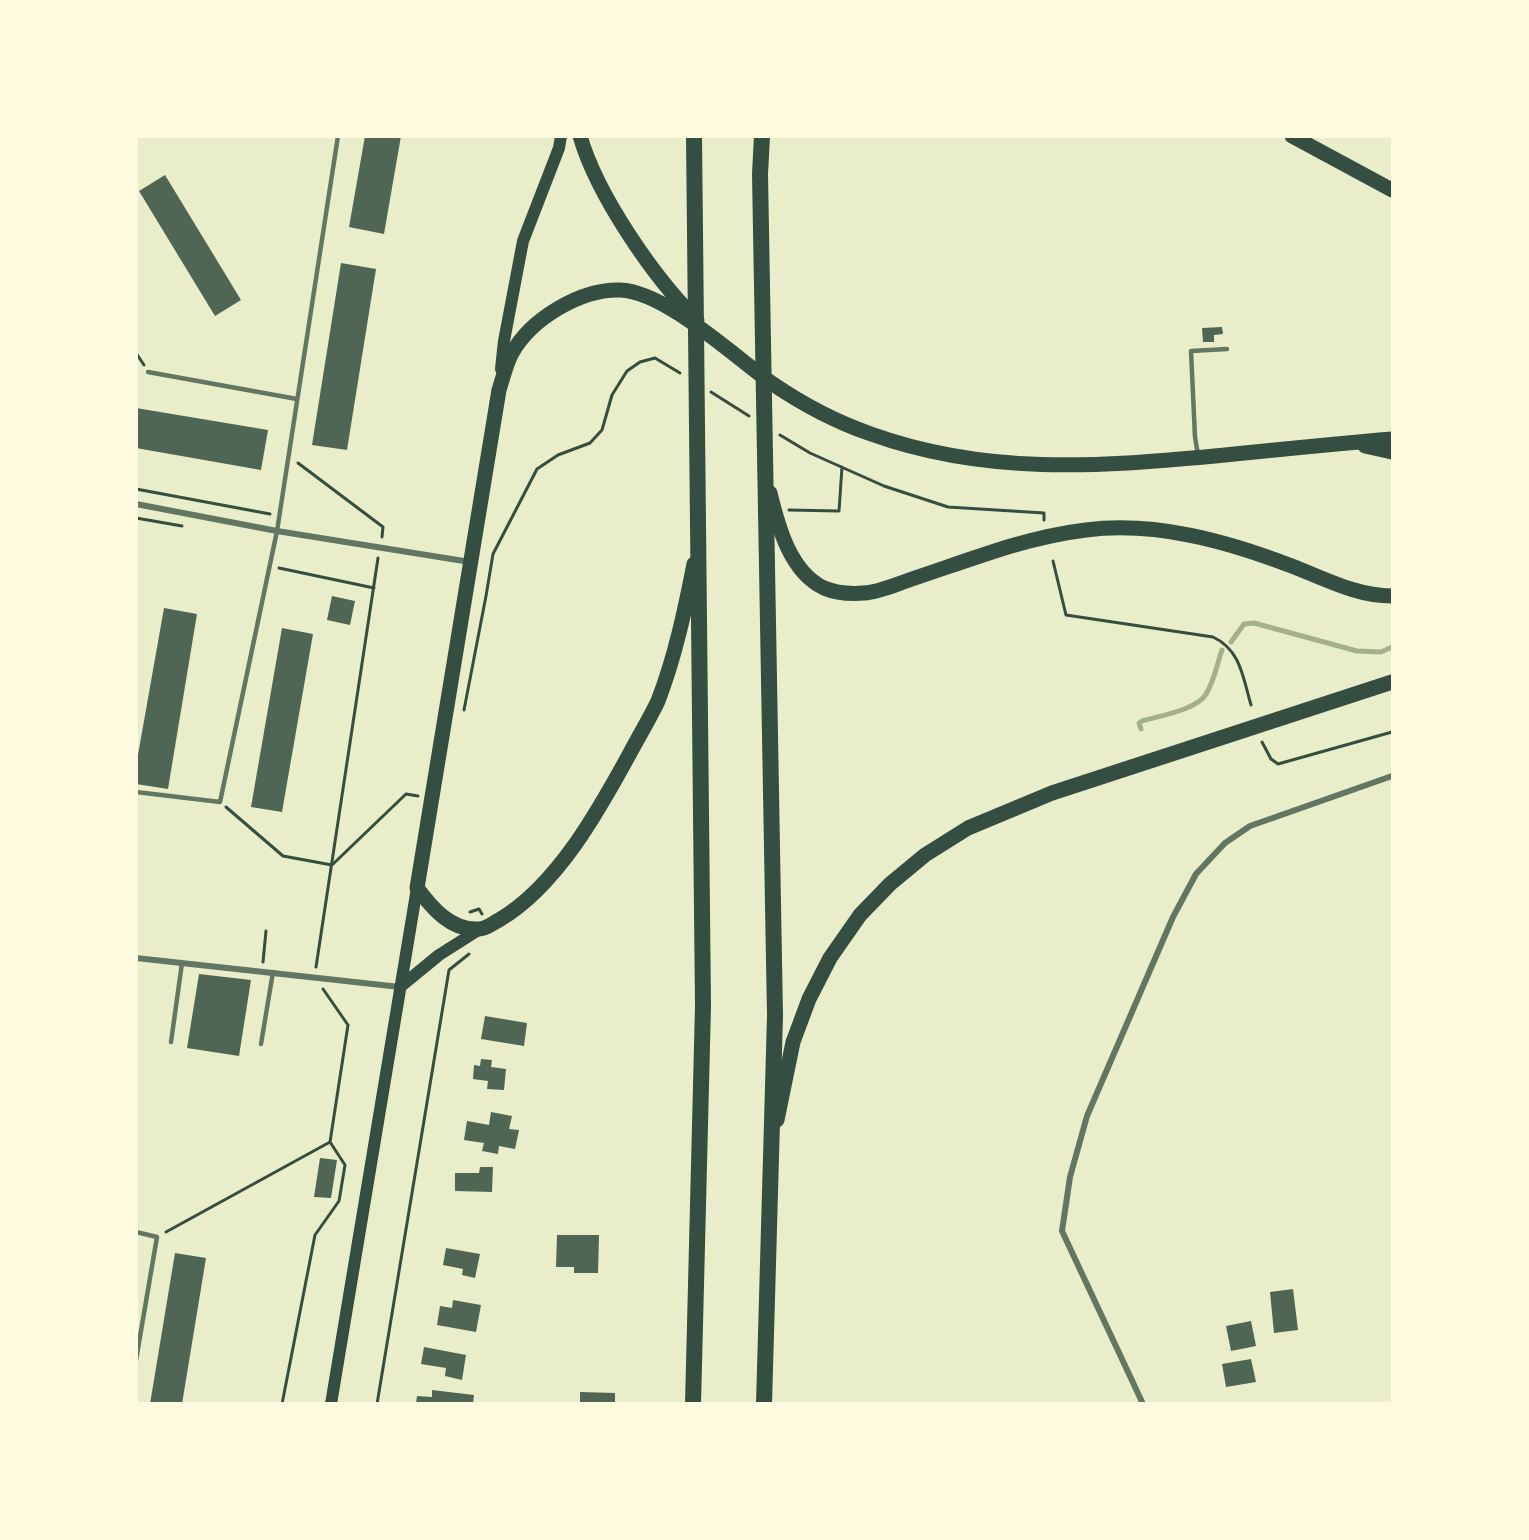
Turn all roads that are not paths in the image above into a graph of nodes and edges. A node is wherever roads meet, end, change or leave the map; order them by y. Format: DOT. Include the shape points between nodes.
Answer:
graph roads {
  1 [pos="338,136"];
  2 [pos="561,136"];
  3 [pos="580,136"];
  4 [pos="694,136"];
  5 [pos="762,136"];
  6 [pos="1292,136"];
  7 [pos="1392,190"];
  8 [pos="723,345"];
  9 [pos="1227,349"];
  10 [pos="148,372"];
  11 [pos="499,390"];
  12 [pos="297,399"];
  13 [pos="1392,439"];
  14 [pos="1350,443"];
  15 [pos="1392,452"];
  16 [pos="1199,458"];
  17 [pos="765,472"];
  18 [pos="136,504"];
  19 [pos="277,531"];
  20 [pos="699,544"];
  21 [pos="471,562"];
  22 [pos="1392,596"];
  23 [pos="1392,682"];
  24 [pos="1392,776"];
  25 [pos="136,792"];
  26 [pos="417,888"];
  27 [pos="484,928"];
  28 [pos="136,958"];
  29 [pos="182,963"];
  30 [pos="273,972"];
  31 [pos="400,987"];
  32 [pos="171,1042"];
  33 [pos="261,1044"];
  34 [pos="773,1143"];
  35 [pos="136,1232"];
  36 [pos="136,1360"];
  37 [pos="331,1404"];
  38 [pos="693,1404"];
  39 [pos="764,1404"];
  40 [pos="1143,1404"];
  1 -- 12 [label="lane"];
  2 -- 11 [label="main road" via="523,241 504,340"];
  3 -- 8 [label="main road" via="599,183 636,245 693,316"];
  4 -- 20 [label="highway"];
  5 -- 17 [label="highway"];
  6 -- 7 [label="main road"];
  8 -- 11 [label="main road" via="651,298 634,292 607,291 579,299 537,324 513,352"];
  8 -- 16 [label="main road" via="771,382 820,412 920,450 1028,465 1107,466"];
  9 -- 16 [label="lane" via="1191,351"];
  10 -- 12 [label="lane"];
  11 -- 21 [label="main road"];
  12 -- 19 [label="lane"];
  13 -- 14 [label="main road"];
  14 -- 15 [label="main road"];
  14 -- 16 [label="main road"];
  17 -- 22 [label="main road" via="789,550 804,573 824,587 845,593 889,587 1056,535 1136,528 1236,547 1347,589 1371,596"];
  17 -- 34 [label="highway" via="775,1016"];
  18 -- 19 [label="street"];
  19 -- 21 [label="street"];
  19 -- 25 [label="lane" via="220,802"];
  20 -- 27 [label="main road" via="681,627 658,701 604,800 575,845 536,890 507,915"];
  20 -- 38 [label="highway" via="703,1006"];
  21 -- 26 [label="main road"];
  23 -- 34 [label="main road" via="1052,793 968,828 925,855 860,915 830,958 793,1042"];
  24 -- 40 [label="street" via="1250,826 1225,843 1196,874 1087,1116 1070,1177 1062,1231"];
  26 -- 27 [label="main road" via="441,916 453,923"];
  26 -- 31 [label="main road"];
  27 -- 31 [label="main road"];
  28 -- 29 [label="street"];
  29 -- 30 [label="street"];
  29 -- 32 [label="lane"];
  30 -- 31 [label="street"];
  30 -- 33 [label="lane"];
  31 -- 37 [label="main road"];
  34 -- 39 [label="highway"];
  35 -- 36 [label="lane" via="157,1237"];
}
